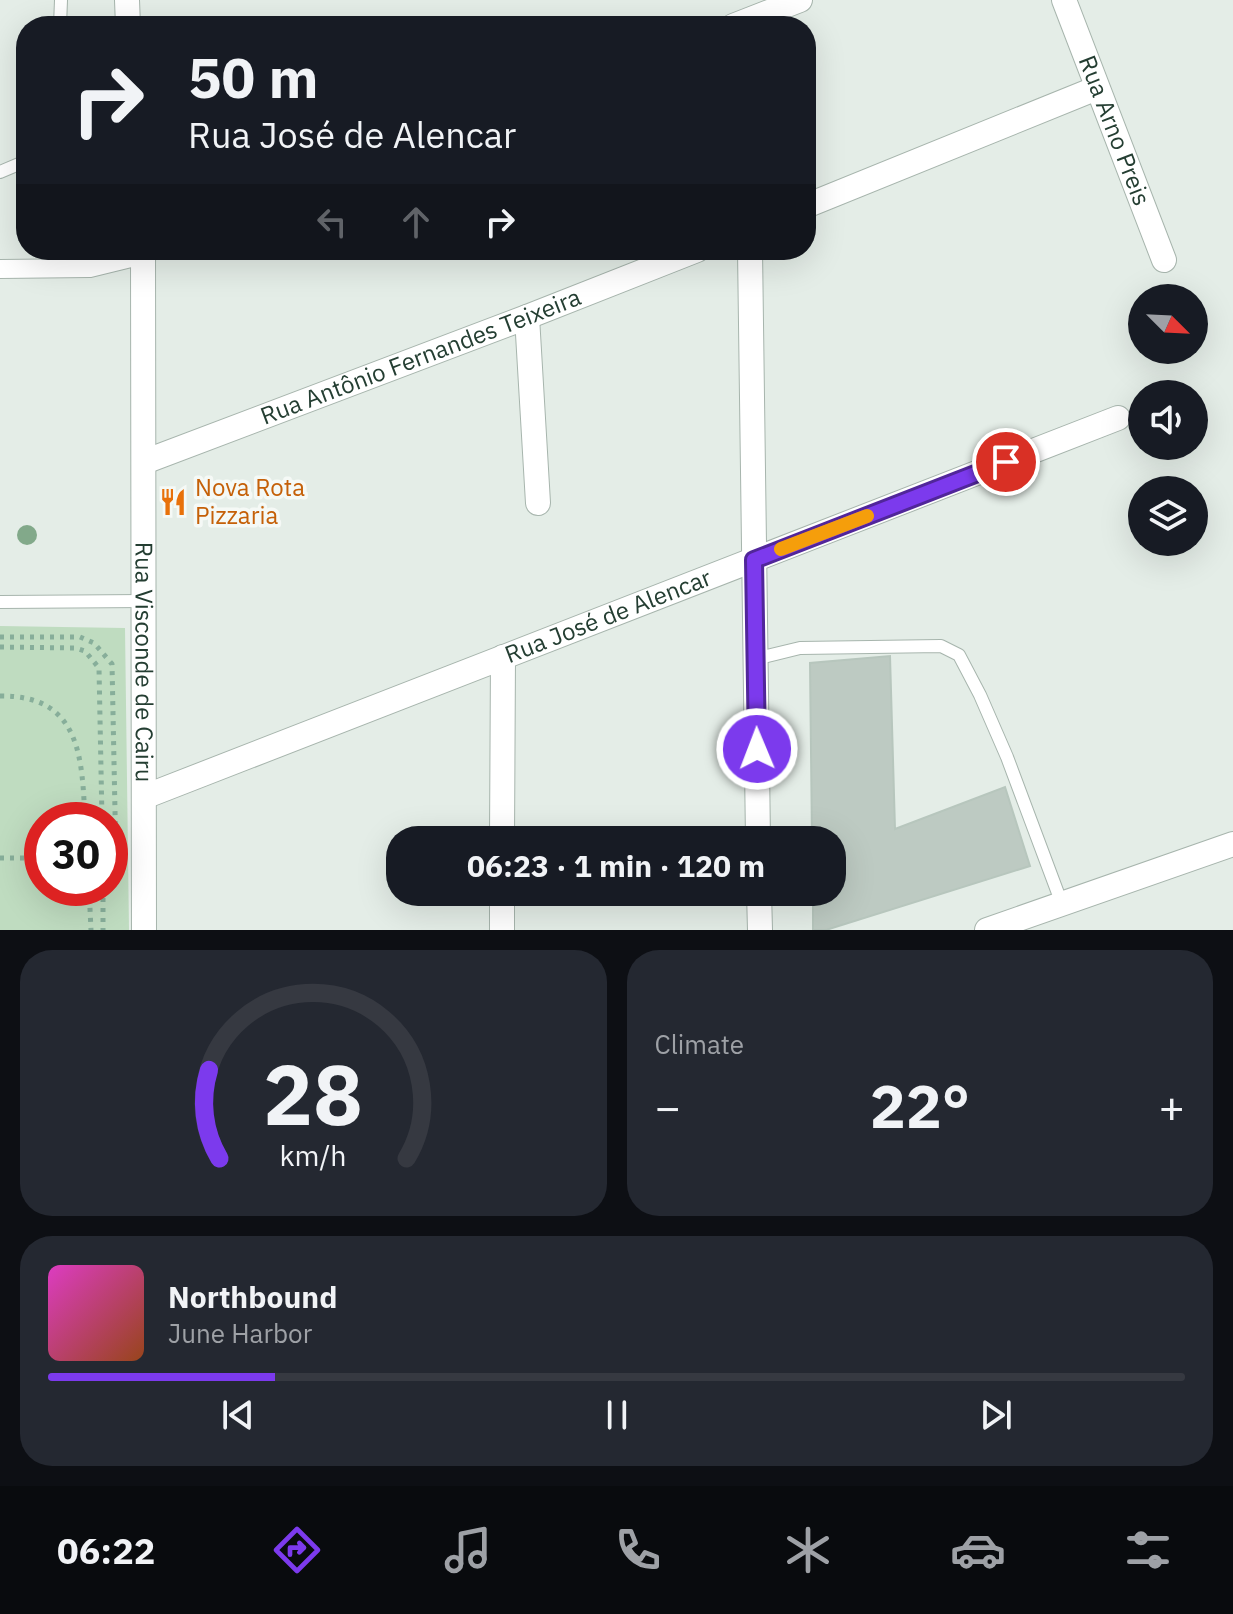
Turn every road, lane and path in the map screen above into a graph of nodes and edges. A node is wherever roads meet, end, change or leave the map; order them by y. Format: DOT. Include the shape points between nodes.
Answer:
graph roads {
  1 [pos="800,0"];
  2 [pos="1064,0"];
  3 [pos="748,16"];
  4 [pos="1097,88"];
  5 [pos="816,202"];
  6 [pos="119,260"];
  7 [pos="148,260"];
  8 [pos="672,260"];
  9 [pos="750,260"];
  10 [pos="1164,260"];
  11 [pos="0,269"];
  12 [pos="527,317"];
  13 [pos="1118,418"];
  14 [pos="144,462"];
  15 [pos="538,503"];
  16 [pos="754,560"];
  17 [pos="145,601"];
  18 [pos="0,602"];
  19 [pos="0,637"];
  20 [pos="0,647"];
  21 [pos="503,657"];
  22 [pos="755,659"];
  23 [pos="0,696"];
  24 [pos="144,797"];
  25 [pos="84,802"];
  26 [pos="102,802"];
  27 [pos="115,802"];
  28 [pos="502,826"];
  29 [pos="758,826"];
  30 [pos="1233,844"];
  31 [pos="0,858"];
  32 [pos="24,858"];
  33 [pos="1062,904"];
  34 [pos="90,906"];
  35 [pos="103,906"];
  36 [pos="502,906"];
  37 [pos="759,906"];
  38 [pos="91,930"];
  39 [pos="103,930"];
  40 [pos="144,930"];
  41 [pos="502,930"];
  42 [pos="760,930"];
  43 [pos="987,930"];
  1 -- 3 [label="street"];
  2 -- 4 [label="street, Rua Arno Preis"];
  4 -- 5 [label="street"];
  4 -- 10 [label="street, Rua Arno Preis"];
  6 -- 11 [label="street" via="90,268"];
  7 -- 14 [label="street, Rua Visconde de Cairu"];
  8 -- 12 [label="street, Rua Antônio Fernandes Teixeira"];
  9 -- 16 [label="street"];
  12 -- 14 [label="street, Rua Antônio Fernandes Teixeira"];
  12 -- 15 [label="street"];
  13 -- 16 [label="street, Rua José de Alencar"];
  14 -- 17 [label="street, Rua Visconde de Cairu"];
  16 -- 21 [label="street, Rua José de Alencar"];
  16 -- 22 [label="street"];
  17 -- 18 [label="lane"];
  17 -- 24 [label="street, Rua Visconde de Cairu"];
  19 -- 27 [label="path" via="80,637 94,643 112,664"];
  20 -- 26 [label="path" via="76,648 99,668"];
  21 -- 24 [label="street, Rua José de Alencar"];
  21 -- 28 [label="street"];
  22 -- 29 [label="street"];
  22 -- 33 [label="lane" via="800,648 941,646 959,655 1007,757"];
  23 -- 25 [label="path" via="46,705 66,721 82,760"];
  24 -- 40 [label="street, Rua Visconde de Cairu"];
  30 -- 33 [label="street"];
  31 -- 32 [label="path"];
  33 -- 43 [label="street"];
  34 -- 38 [label="path"];
  35 -- 39 [label="path"];
  36 -- 41 [label="street"];
  37 -- 42 [label="street"];
}
